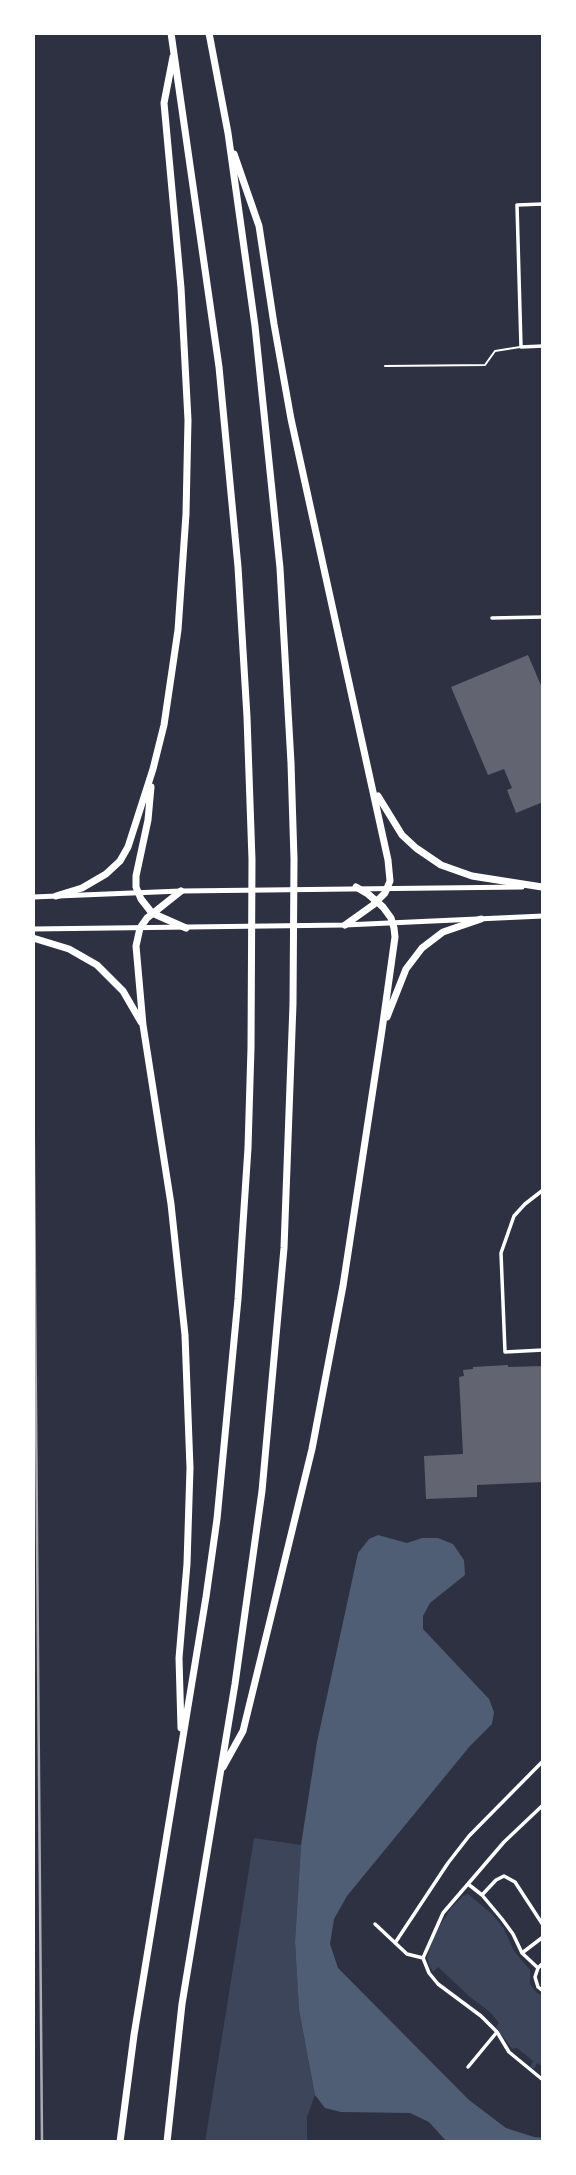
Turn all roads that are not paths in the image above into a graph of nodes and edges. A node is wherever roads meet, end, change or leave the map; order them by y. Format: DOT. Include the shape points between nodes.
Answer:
graph roads {
  1 [pos="171,33"];
  2 [pos="209,33"];
  3 [pos="174,49"];
  4 [pos="228,133"];
  5 [pos="543,204"];
  6 [pos="543,345"];
  7 [pos="521,347"];
  8 [pos="386,366"];
  9 [pos="543,617"];
  10 [pos="492,618"];
  11 [pos="153,769"];
  12 [pos="372,785"];
  13 [pos="356,887"];
  14 [pos="542,887"];
  15 [pos="388,888"];
  16 [pos="181,891"];
  17 [pos="138,892"];
  18 [pos="56,896"];
  19 [pos="33,897"];
  20 [pos="378,901"];
  21 [pos="152,913"];
  22 [pos="543,916"];
  23 [pos="481,919"];
  24 [pos="393,923"];
  25 [pos="345,925"];
  26 [pos="140,928"];
  27 [pos="186,928"];
  28 [pos="33,929"];
  29 [pos="33,938"];
  30 [pos="143,1025"];
  31 [pos="382,1030"];
  32 [pos="543,1190"];
  33 [pos="543,1350"];
  34 [pos="182,1747"];
  35 [pos="543,1761"];
  36 [pos="220,1774"];
  37 [pos="543,1805"];
  38 [pos="468,1884"];
  39 [pos="482,1895"];
  40 [pos="375,1924"];
  41 [pos="543,1925"];
  42 [pos="543,1937"];
  43 [pos="395,1943"];
  44 [pos="522,1953"];
  45 [pos="423,1958"];
  46 [pos="543,1963"];
  47 [pos="538,1968"];
  48 [pos="543,1991"];
  49 [pos="497,2032"];
  50 [pos="468,2067"];
  51 [pos="543,2080"];
  52 [pos="120,2142"];
  53 [pos="167,2142"];
  1 -- 3 [label="highway"];
  2 -- 4 [label="highway"];
  3 -- 11 [label="highway" via="164,103 186,351 187,485 178,630"];
  3 -- 34 [label="highway" via="230,466 243,641 253,956 248,1148 234,1349 213,1548"];
  4 -- 12 [label="highway" via="259,226 291,419"];
  4 -- 36 [label="highway" via="274,495 286,653 294,955 289,1163 275,1357 251,1576"];
  5 -- 7 [label="street" via="517,205"];
  6 -- 7 [label="street"];
  7 -- 8 [label="lane" via="495,351 485,365"];
  9 -- 10 [label="street"];
  11 -- 17 [label="highway" via="136,876"];
  11 -- 18 [label="highway" via="132,838 120,861 94,882"];
  12 -- 14 [label="highway" via="402,835 433,860 466,875"];
  12 -- 15 [label="highway" via="388,860"];
  13 -- 15 [label="main road"];
  13 -- 16 [label="main road"];
  13 -- 20 [label="highway"];
  14 -- 15 [label="main road"];
  15 -- 20 [label="highway"];
  16 -- 17 [label="main road"];
  16 -- 21 [label="highway"];
  17 -- 18 [label="main road"];
  17 -- 21 [label="highway"];
  18 -- 19 [label="main road"];
  20 -- 24 [label="highway"];
  20 -- 25 [label="highway"];
  21 -- 26 [label="highway"];
  21 -- 27 [label="highway"];
  22 -- 23 [label="main road"];
  23 -- 24 [label="main road"];
  23 -- 31 [label="highway" via="443,932 422,948 402,978"];
  24 -- 25 [label="main road"];
  24 -- 31 [label="highway"];
  25 -- 27 [label="main road"];
  26 -- 27 [label="main road"];
  26 -- 28 [label="main road"];
  26 -- 30 [label="highway" via="136,946"];
  29 -- 30 [label="highway" via="69,949 97,965 123,991"];
  30 -- 34 [label="highway" via="176,1247 188,1391 189,1523 179,1658"];
  31 -- 36 [label="highway" via="341,1297 309,1460 243,1731"];
  32 -- 33 [label="street" via="514,1216 501,1253 505,1352"];
  34 -- 52 [label="highway"];
  35 -- 43 [label="street" via="469,1836"];
  36 -- 53 [label="highway" via="182,2004"];
  37 -- 38 [label="street"];
  38 -- 39 [label="street"];
  38 -- 45 [label="street" via="443,1913"];
  39 -- 41 [label="street" via="504,1876 515,1882"];
  39 -- 44 [label="street"];
  40 -- 43 [label="street"];
  42 -- 44 [label="street"];
  43 -- 45 [label="street" via="407,1954"];
  44 -- 47 [label="street"];
  45 -- 49 [label="street" via="438,1984"];
  46 -- 47 [label="street"];
  47 -- 48 [label="street" via="535,1982"];
  49 -- 50 [label="street"];
  49 -- 51 [label="street" via="509,2052"];
}
